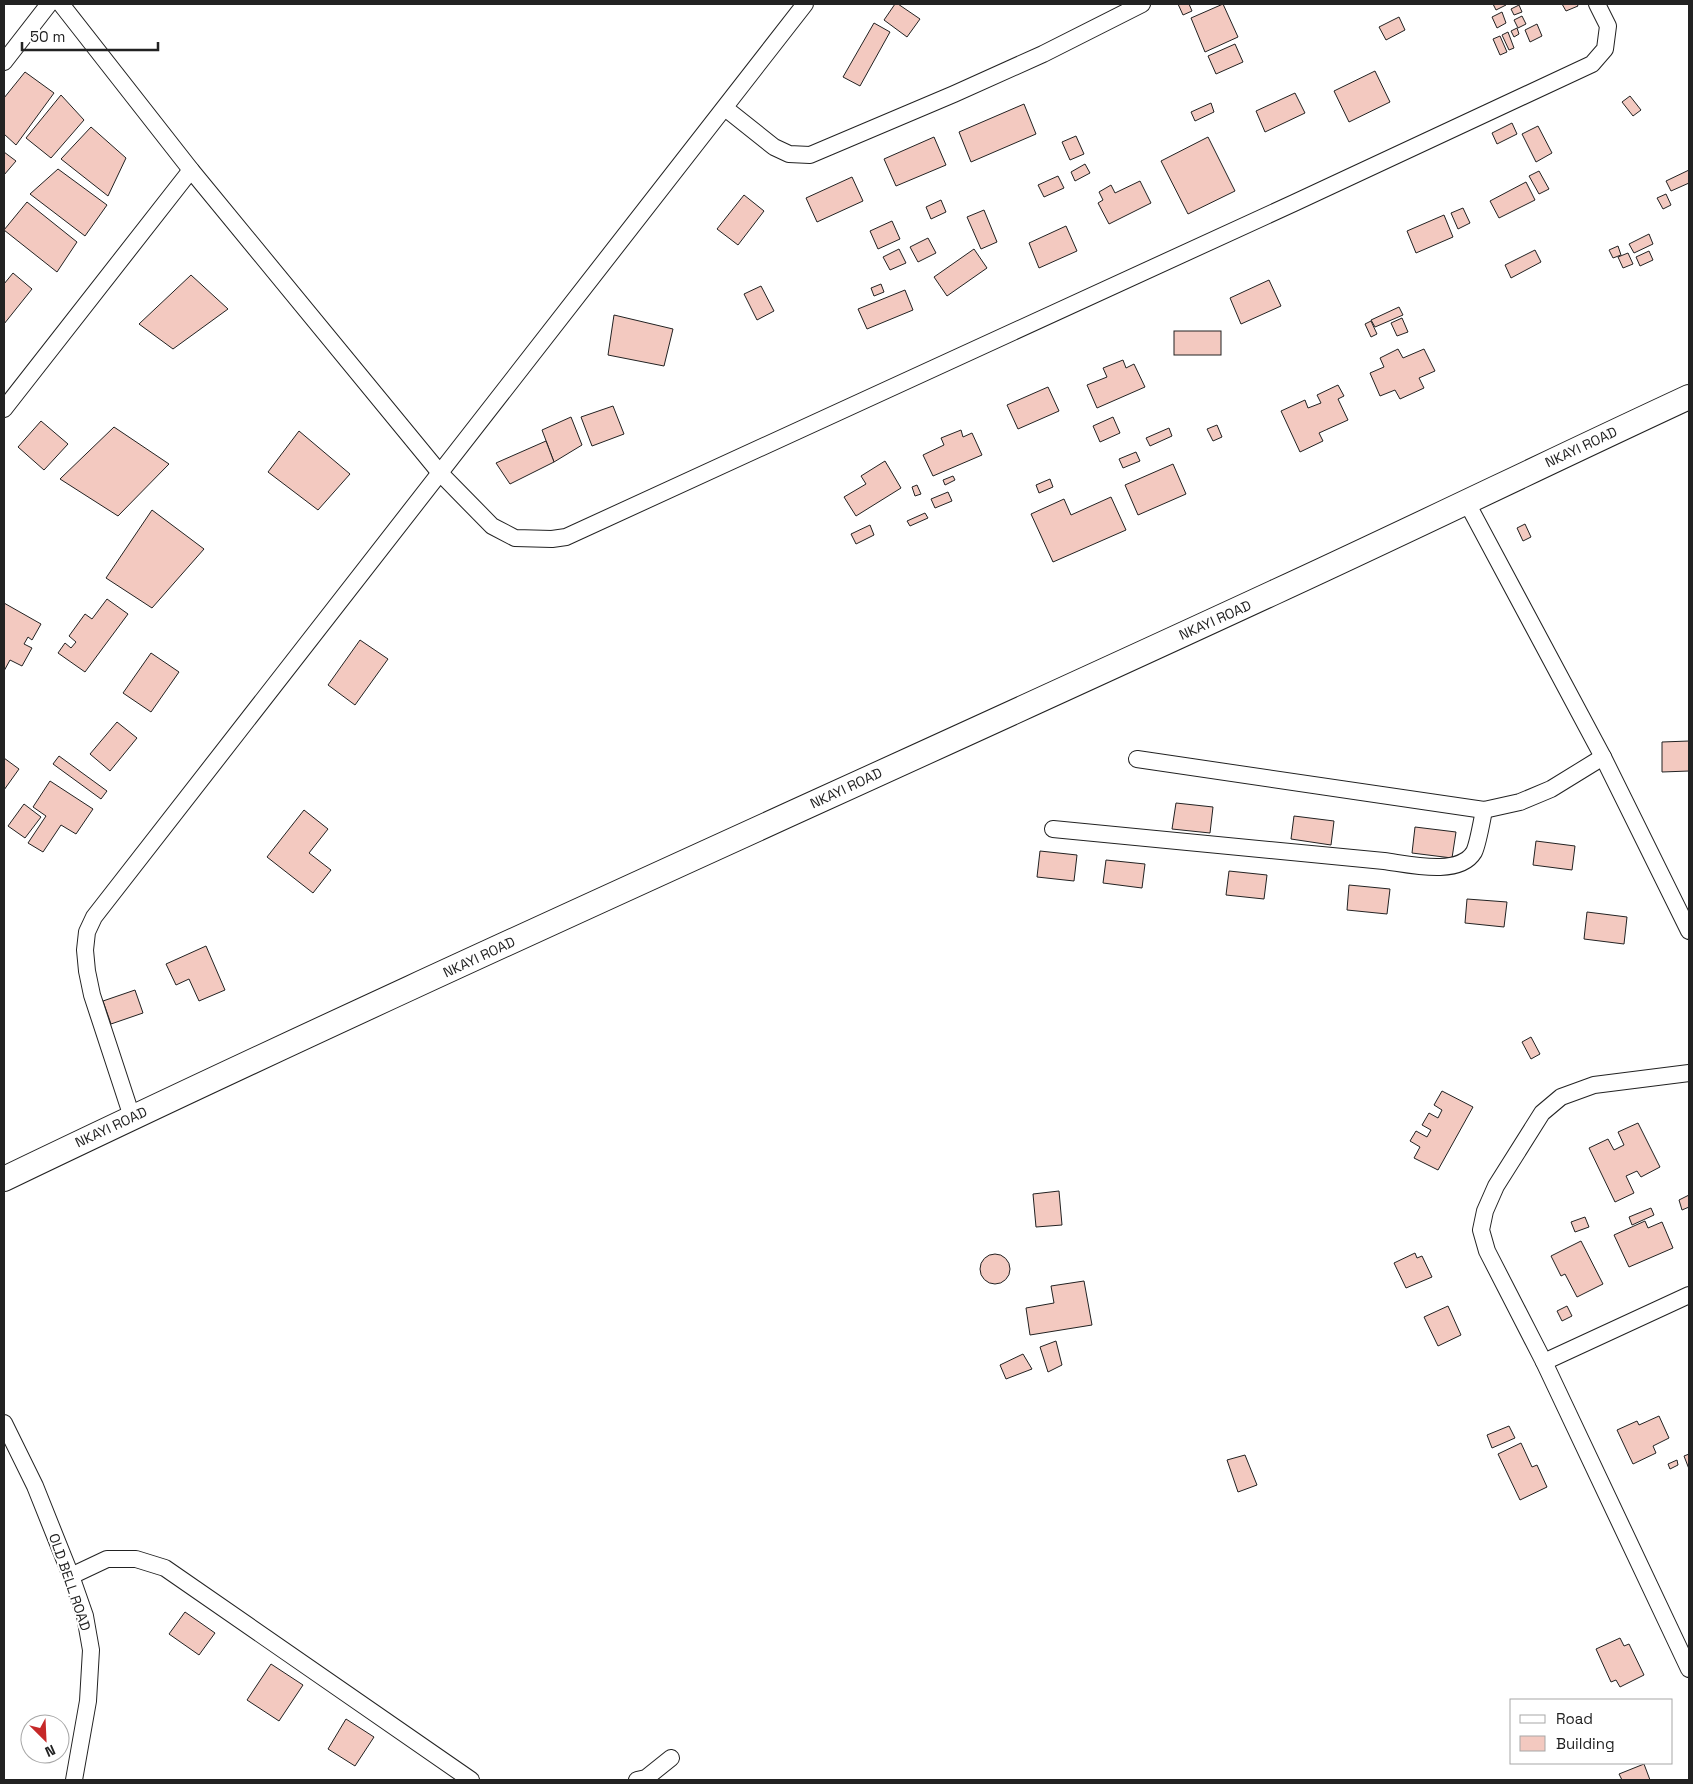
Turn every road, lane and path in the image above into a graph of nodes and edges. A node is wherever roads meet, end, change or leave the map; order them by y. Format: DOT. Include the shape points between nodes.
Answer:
graph roads {
  1 [pos="49,4"];
  2 [pos="61,4"];
  3 [pos="805,4"];
  4 [pos="1142,4"];
  5 [pos="1597,4"];
  6 [pos="4,62"];
  7 [pos="725,108"];
  8 [pos="191,170"];
  9 [pos="1689,397"];
  10 [pos="4,409"];
  11 [pos="440,473"];
  12 [pos="1466,501"];
  13 [pos="1602,757"];
  14 [pos="1137,759"];
  15 [pos="1484,810"];
  16 [pos="1053,829"];
  17 [pos="1689,932"];
  18 [pos="1689,1073"];
  19 [pos="132,1117"];
  20 [pos="4,1179"];
  21 [pos="1689,1294"];
  22 [pos="1544,1362"];
  23 [pos="4,1424"];
  24 [pos="71,1576"];
  25 [pos="1689,1669"];
  26 [pos="671,1758"];
  27 [pos="74,1780"];
  28 [pos="471,1780"];
  29 [pos="637,1780"];
  1 -- 6 [label="street"];
  2 -- 8 [label="street"];
  3 -- 7 [label="street"];
  4 -- 7 [label="street" via="1025,62 810,155 789,154 774,147"];
  5 -- 11 [label="street" via="1608,26 1605,50 1592,64 566,537 515,538 492,526"];
  7 -- 11 [label="street"];
  8 -- 10 [label="street"];
  8 -- 11 [label="street"];
  9 -- 12 [label="main road, NKAYI ROAD"];
  11 -- 19 [label="street" via="94,917 87,932 85,950 92,995"];
  12 -- 13 [label="street"];
  12 -- 19 [label="main road, NKAYI ROAD" via="1278,591"];
  13 -- 15 [label="street" via="1551,789 1520,802"];
  13 -- 17 [label="street"];
  14 -- 15 [label="street"];
  15 -- 16 [label="street" via="1474,851 1461,862 1437,868"];
  18 -- 22 [label="street" via="1594,1085 1561,1096 1542,1113 1496,1186 1484,1211 1481,1230 1487,1250"];
  19 -- 20 [label="main road, NKAYI ROAD"];
  21 -- 22 [label="street"];
  22 -- 25 [label="street"];
  23 -- 24 [label="street, OLD BELL ROAD" via="35,1486"];
  24 -- 27 [label="street, OLD BELL ROAD" via="85,1616 91,1650 88,1701"];
  24 -- 28 [label="street" via="107,1559 136,1559 164,1568"];
  26 -- 29 [label="street" via="646,1778"];
}
